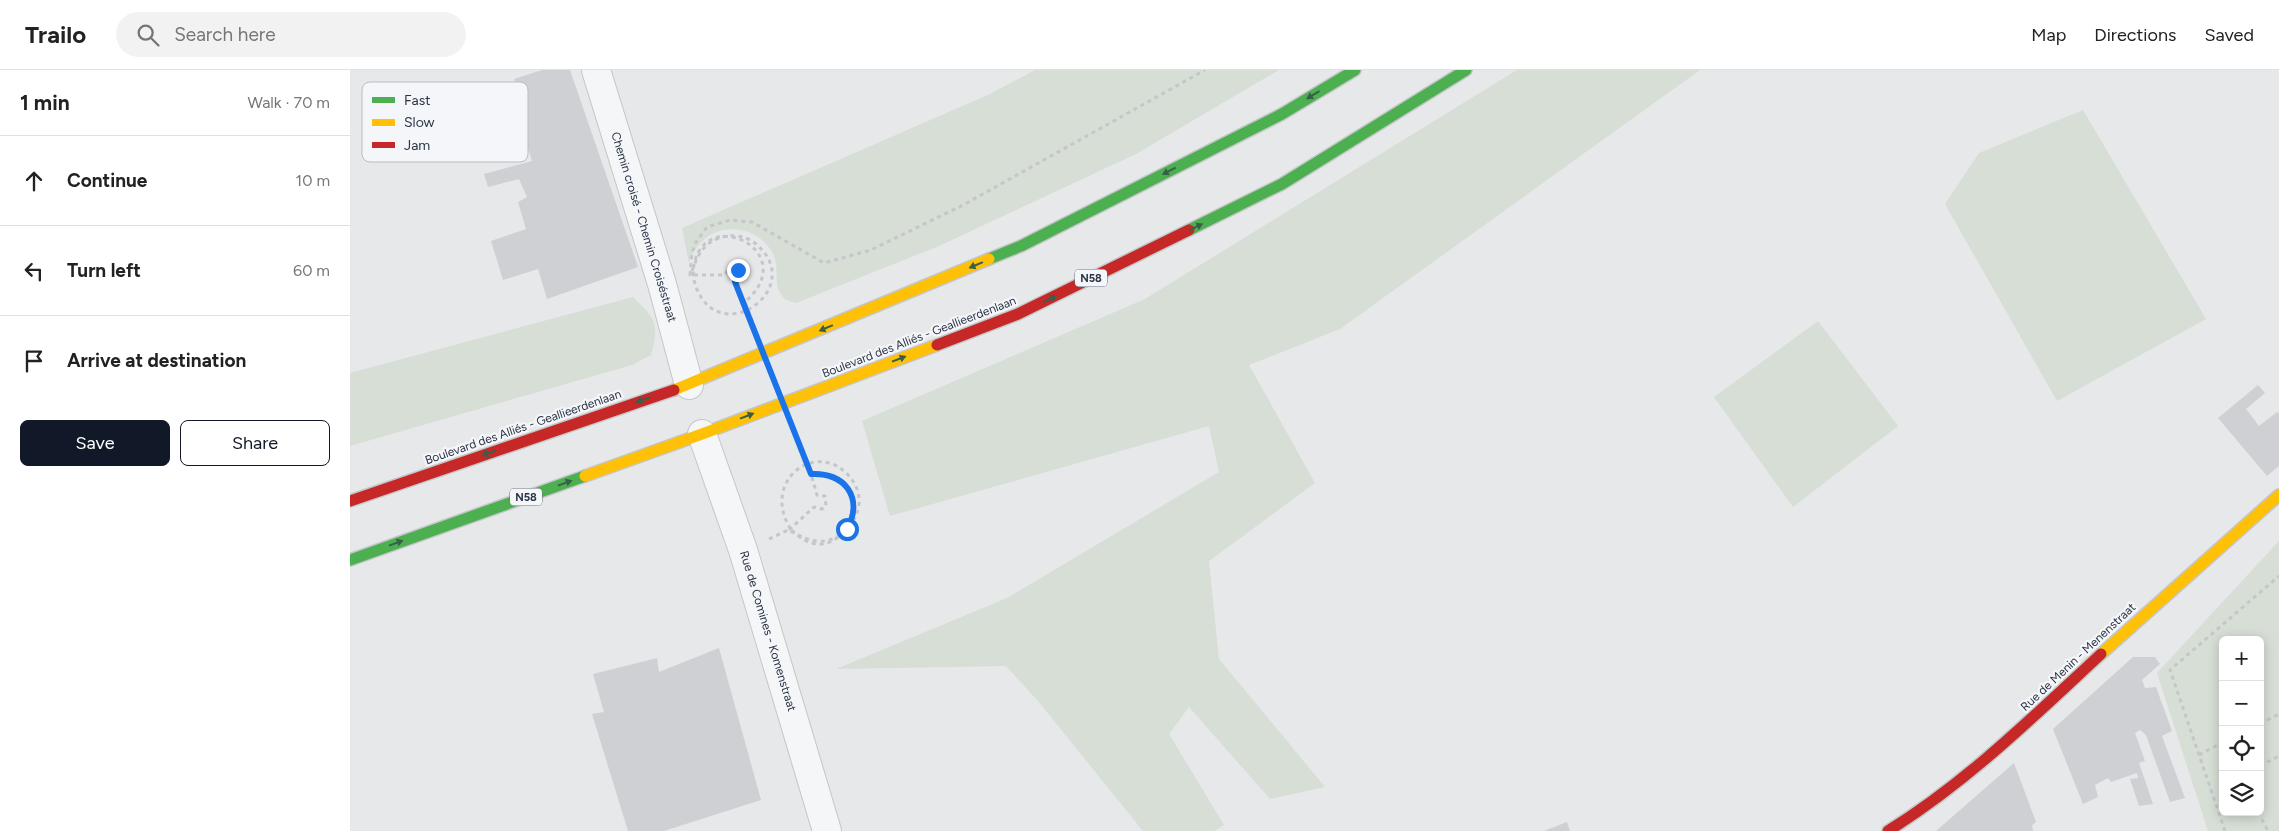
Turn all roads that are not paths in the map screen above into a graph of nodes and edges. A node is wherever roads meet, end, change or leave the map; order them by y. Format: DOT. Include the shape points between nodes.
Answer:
graph roads {
  1 [pos="596,70"];
  2 [pos="1355,70"];
  3 [pos="1464,72"];
  4 [pos="689,385"];
  5 [pos="702,434"];
  6 [pos="2279,495"];
  7 [pos="350,501"];
  8 [pos="350,560"];
  9 [pos="827,831"];
  10 [pos="1888,831"];
  1 -- 4 [label="street, Chemin croisé - Chemin Croiséstraat" via="662,284"];
  2 -- 4 [label="main road, Boulevard des Alliés - Geallieerdenlaan, one-way" via="1282,114 1021,246"];
  5 -- 3 [label="main road, Boulevard des Alliés - Geallieerdenlaan / N58, one-way" via="1018,314 1282,184"];
  4 -- 7 [label="main road, Boulevard des Alliés - Geallieerdenlaan, one-way"];
  8 -- 5 [label="main road, Boulevard des Alliés - Geallieerdenlaan / N58, one-way"];
  5 -- 9 [label="street, Rue de Comines - Komenstraat" via="743,550"];
  6 -- 10 [label="main road, Rue de Menin - Menenstraat" via="1997,750 1944,793"];
}
